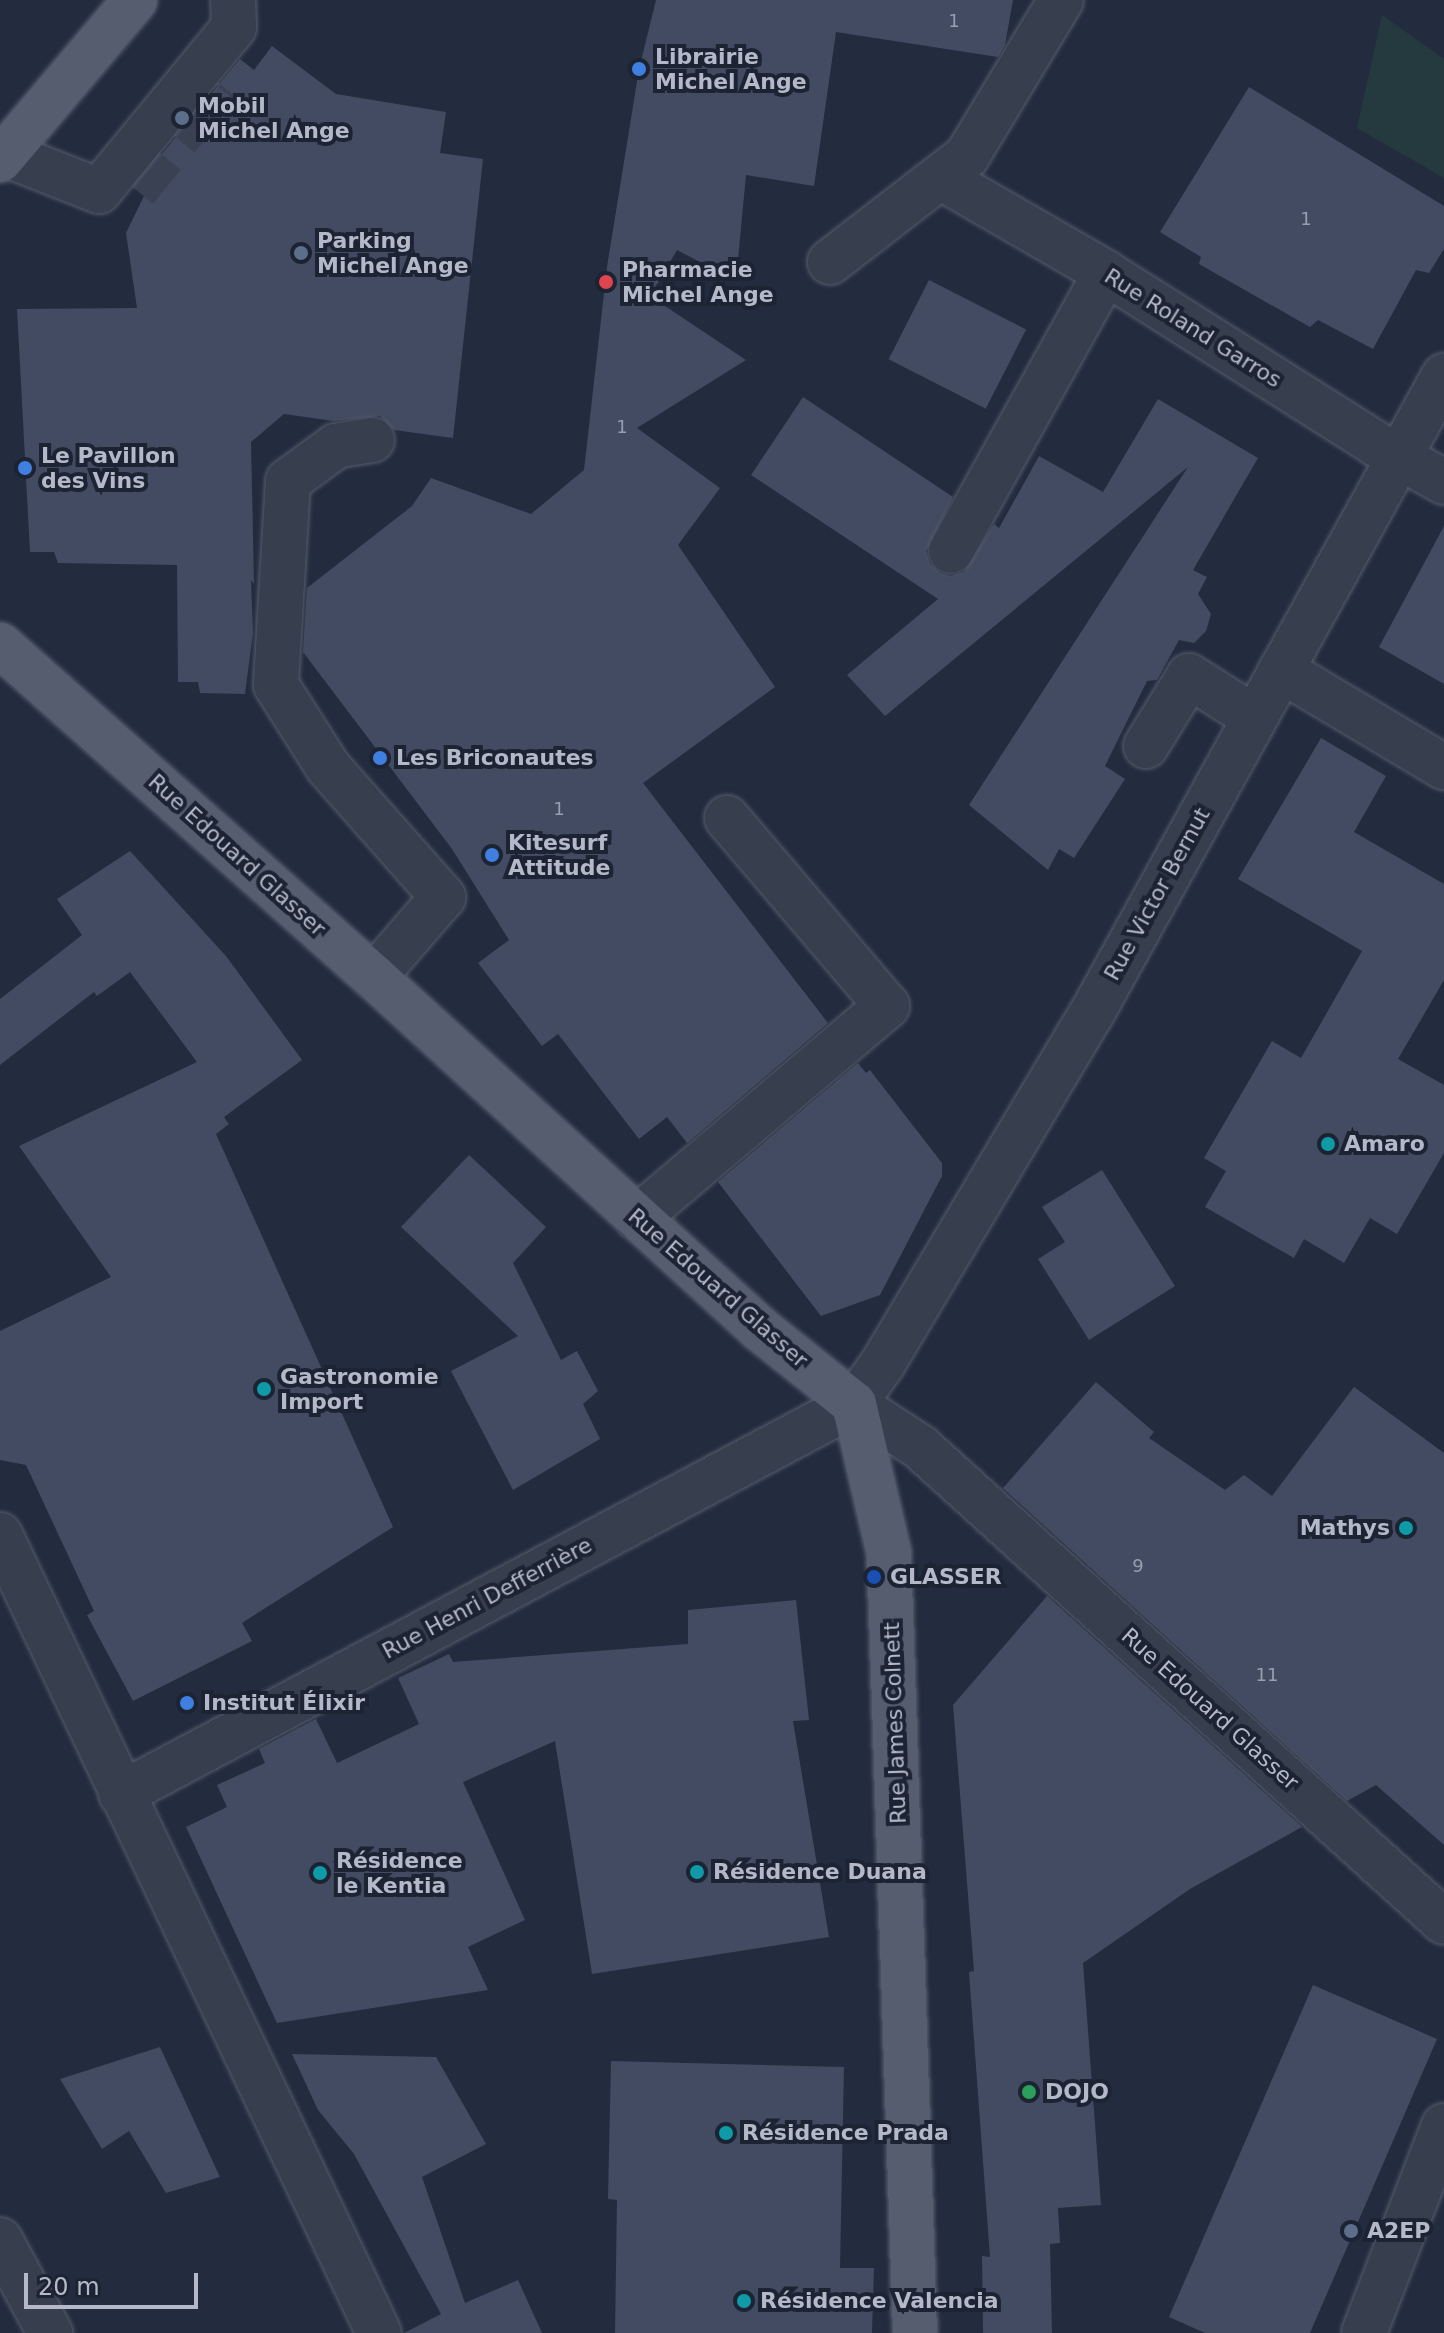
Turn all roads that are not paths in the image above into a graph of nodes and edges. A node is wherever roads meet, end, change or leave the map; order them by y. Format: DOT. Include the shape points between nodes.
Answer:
graph roads {
  1 [pos="135,0"];
  2 [pos="1061,0"];
  3 [pos="233,14"];
  4 [pos="221,85"];
  5 [pos="3,157"];
  6 [pos="940,177"];
  7 [pos="830,262"];
  8 [pos="1106,273"];
  9 [pos="1444,376"];
  10 [pos="372,440"];
  11 [pos="1398,456"];
  12 [pos="1444,482"];
  13 [pos="951,551"];
  14 [pos="0,645"];
  15 [pos="1281,670"];
  16 [pos="1255,718"];
  17 [pos="1146,746"];
  18 [pos="1444,767"];
  19 [pos="727,818"];
  20 [pos="374,977"];
  21 [pos="637,1218"];
  22 [pos="854,1404"];
  23 [pos="0,1535"];
  24 [pos="121,1794"];
  25 [pos="1444,1922"];
  26 [pos="1444,2126"];
  27 [pos="0,2240"];
  28 [pos="50,2333"];
  29 [pos="379,2333"];
  30 [pos="915,2333"];
  31 [pos="1364,2333"];
  1 -- 5 [label="main road"];
  2 -- 6 [label="street" via="967,156"];
  3 -- 4 [label="street" via="235,70"];
  3 -- 5 [label="street" via="118,190"];
  6 -- 7 [label="street"];
  6 -- 8 [label="street, Rue Roland Garros"];
  8 -- 11 [label="street, Rue Roland Garros"];
  8 -- 13 [label="street"];
  9 -- 11 [label="street, Rue Victor Bernut"];
  10 -- 20 [label="street" via="336,446 288,481 276,685 328,767 443,897"];
  11 -- 12 [label="street, Rue Roland Garros"];
  11 -- 15 [label="street, Rue Victor Bernut"];
  14 -- 20 [label="main road, Rue Edouard Glasser"];
  15 -- 16 [label="street, Rue Victor Bernut"];
  15 -- 18 [label="street"];
  16 -- 17 [label="street" via="1189,676"];
  16 -- 22 [label="street, Rue Victor Bernut" via="1092,1013"];
  19 -- 21 [label="street" via="887,1006"];
  20 -- 21 [label="main road, Rue Edouard Glasser"];
  21 -- 22 [label="main road, Rue Edouard Glasser" via="760,1329"];
  22 -- 24 [label="street, Rue Henri Defferrière"];
  22 -- 25 [label="street, Rue Edouard Glasser" via="920,1447"];
  22 -- 30 [label="main road, Rue James Colnett" via="889,1553"];
  23 -- 24 [label="street"];
  24 -- 29 [label="street"];
  26 -- 31 [label="street"];
  27 -- 28 [label="street"];
}
